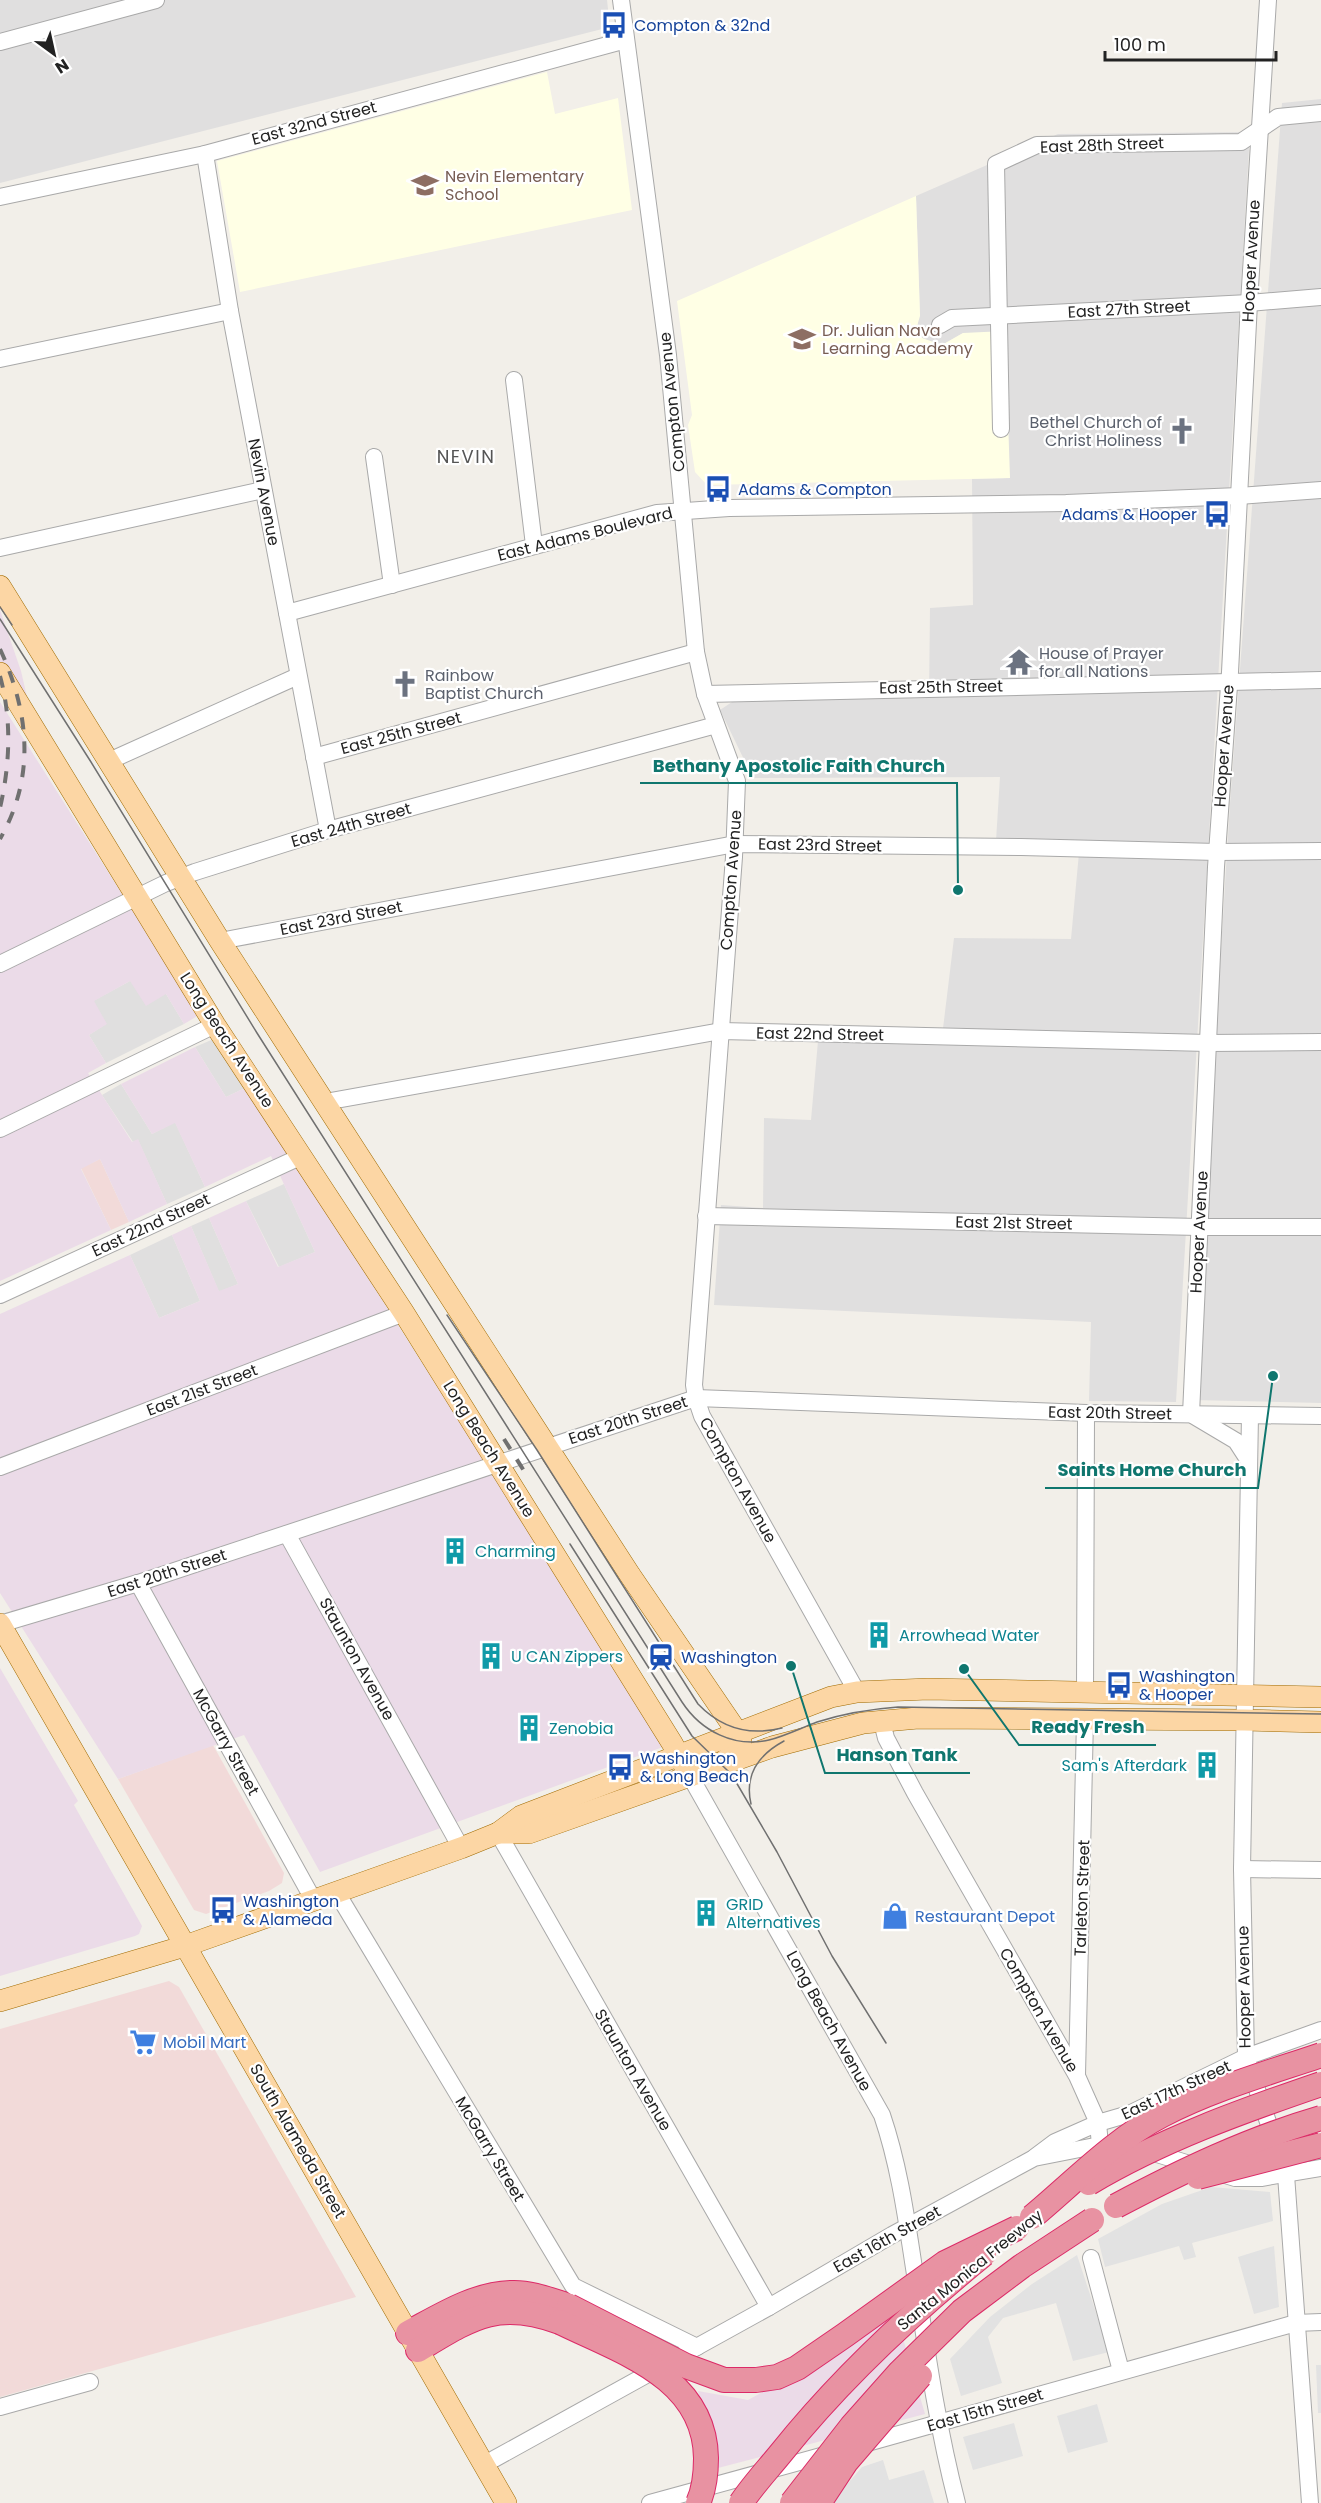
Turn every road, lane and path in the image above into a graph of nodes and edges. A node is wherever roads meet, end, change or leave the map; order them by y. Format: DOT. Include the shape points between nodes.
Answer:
graph roads {
  1 [pos="156,0"];
  2 [pos="621,0"];
  3 [pos="1268,0"];
  4 [pos="626,40"];
  5 [pos="0,42"];
  6 [pos="1321,113"];
  7 [pos="1259,130"];
  8 [pos="205,154"];
  9 [pos="0,197"];
  10 [pos="1321,297"];
  11 [pos="1248,303"];
  12 [pos="230,311"];
  13 [pos="1000,316"];
  14 [pos="939,325"];
  15 [pos="0,359"];
  16 [pos="514,380"];
  17 [pos="1001,429"];
  18 [pos="374,457"];
  19 [pos="263,490"];
  20 [pos="1321,490"];
  21 [pos="1239,496"];
  22 [pos="682,511"];
  23 [pos="534,545"];
  24 [pos="0,548"];
  25 [pos="392,585"];
  26 [pos="0,586"];
  27 [pos="287,613"];
  28 [pos="696,652"];
  29 [pos="0,673"];
  30 [pos="298,676"];
  31 [pos="1321,680"];
  32 [pos="1229,681"];
  33 [pos="705,694"];
  34 [pos="716,725"];
  35 [pos="314,757"];
  36 [pos="109,761"];
  37 [pos="328,830"];
  38 [pos="735,843"];
  39 [pos="1321,851"];
  40 [pos="1217,852"];
  41 [pos="179,877"];
  42 [pos="136,897"];
  43 [pos="220,941"];
  44 [pos="0,964"];
  45 [pos="215,1025"];
  46 [pos="721,1031"];
  47 [pos="1321,1042"];
  48 [pos="1208,1043"];
  49 [pos="325,1102"];
  50 [pos="0,1129"];
  51 [pos="302,1156"];
  52 [pos="706,1216"];
  53 [pos="1199,1227"];
  54 [pos="1321,1227"];
  55 [pos="0,1295"];
  56 [pos="404,1313"];
  57 [pos="696,1398"];
  58 [pos="1086,1413"];
  59 [pos="1191,1414"];
  60 [pos="1250,1415"];
  61 [pos="1321,1416"];
  62 [pos="548,1446"];
  63 [pos="498,1462"];
  64 [pos="1250,1463"];
  65 [pos="0,1467"];
  66 [pos="287,1534"];
  67 [pos="138,1583"];
  68 [pos="0,1624"];
  69 [pos="857,1692"];
  70 [pos="1085,1692"];
  71 [pos="1244,1696"];
  72 [pos="1321,1697"];
  73 [pos="1085,1719"];
  74 [pos="1244,1720"];
  75 [pos="882,1722"];
  76 [pos="1321,1722"];
  77 [pos="733,1725"];
  78 [pos="679,1754"];
  79 [pos="716,1768"];
  80 [pos="690,1776"];
  81 [pos="498,1833"];
  82 [pos="461,1848"];
  83 [pos="1242,1869"];
  84 [pos="1321,1870"];
  85 [pos="337,1893"];
  86 [pos="314,1901"];
  87 [pos="185,1946"];
  88 [pos="0,2001"];
  89 [pos="1321,2030"];
  90 [pos="1321,2055"];
  91 [pos="1246,2057"];
  92 [pos="1077,2076"];
  93 [pos="1321,2084"];
  94 [pos="1321,2118"];
  95 [pos="1098,2123"];
  96 [pos="1100,2145"];
  97 [pos="1321,2145"];
  98 [pos="1034,2158"];
  99 [pos="1321,2168"];
  100 [pos="1286,2175"];
  101 [pos="1116,2205"];
  102 [pos="1092,2220"];
  103 [pos="1024,2222"];
  104 [pos="909,2226"];
  105 [pos="1091,2258"];
  106 [pos="769,2307"];
  107 [pos="565,2314"];
  108 [pos="1321,2322"];
  109 [pos="1296,2323"];
  110 [pos="413,2342"];
  111 [pos="697,2347"];
  112 [pos="1121,2372"];
  113 [pos="90,2382"];
  114 [pos="0,2407"];
  115 [pos="938,2423"];
  116 [pos="485,2464"];
  117 [pos="506,2503"];
  118 [pos="650,2503"];
  119 [pos="698,2503"];
  120 [pos="741,2503"];
  121 [pos="792,2503"];
  122 [pos="819,2503"];
  123 [pos="957,2503"];
  124 [pos="1310,2503"];
  1 -- 5 [label="street"];
  2 -- 4 [label="street, Compton Avenue"];
  3 -- 7 [label="street, Hooper Avenue"];
  4 -- 8 [label="street, East 32nd Street"];
  4 -- 22 [label="street, Compton Avenue" via="668,355"];
  6 -- 7 [label="street, East 28th Street" via="1278,117"];
  7 -- 11 [label="street, Hooper Avenue"];
  7 -- 13 [label="street, East 28th Street" via="1240,142 1037,145 996,164"];
  8 -- 9 [label="street, East 32nd Street"];
  8 -- 12 [label="street, Nevin Avenue"];
  10 -- 11 [label="street, East 27th Street"];
  11 -- 13 [label="street, East 27th Street"];
  11 -- 21 [label="street, Hooper Avenue"];
  12 -- 15 [label="street"];
  12 -- 19 [label="street, Nevin Avenue"];
  13 -- 14 [label="street, East 27th Street" via="952,318"];
  13 -- 17 [label="street"];
  16 -- 23 [label="street"];
  18 -- 25 [label="street"];
  19 -- 24 [label="street"];
  19 -- 27 [label="street, Nevin Avenue"];
  20 -- 21 [label="street, East Adams Boulevard"];
  21 -- 22 [label="street, East Adams Boulevard" via="1055,504"];
  21 -- 32 [label="street, Hooper Avenue"];
  22 -- 23 [label="street, East Adams Boulevard" via="657,513"];
  22 -- 28 [label="street, Compton Avenue"];
  23 -- 25 [label="street, East Adams Boulevard"];
  25 -- 27 [label="street, East Adams Boulevard"];
  26 -- 36 [label="main road"];
  27 -- 30 [label="street, Nevin Avenue"];
  28 -- 33 [label="street, Compton Avenue"];
  28 -- 35 [label="street, East 25th Street"];
  29 -- 42 [label="main road, Long Beach Avenue"];
  30 -- 35 [label="street, Nevin Avenue"];
  30 -- 36 [label="street"];
  31 -- 32 [label="street, East 25th Street"];
  32 -- 33 [label="street, East 25th Street"];
  32 -- 40 [label="street, Hooper Avenue"];
  33 -- 34 [label="street, Compton Avenue"];
  34 -- 37 [label="street, East 24th Street"];
  34 -- 38 [label="street, Compton Avenue" via="737,781"];
  35 -- 37 [label="street, Nevin Avenue"];
  36 -- 41 [label="main road"];
  37 -- 41 [label="street, East 24th Street"];
  38 -- 40 [label="street, East 23rd Street"];
  38 -- 43 [label="street, East 23rd Street"];
  38 -- 46 [label="street, Compton Avenue"];
  39 -- 40 [label="street, East 23rd Street"];
  40 -- 48 [label="street, Hooper Avenue"];
  41 -- 42 [label="street, East 24th Street"];
  41 -- 43 [label="main road"];
  42 -- 44 [label="street, East 24th Street"];
  42 -- 45 [label="main road, Long Beach Avenue"];
  43 -- 49 [label="main road"];
  45 -- 50 [label="street"];
  45 -- 51 [label="main road, Long Beach Avenue"];
  46 -- 48 [label="street, East 22nd Street"];
  46 -- 49 [label="street, East 22nd Street"];
  46 -- 52 [label="street, Compton Avenue"];
  47 -- 48 [label="street, East 22nd Street"];
  48 -- 53 [label="street, Hooper Avenue"];
  49 -- 62 [label="main road"];
  51 -- 55 [label="street, East 22nd Street"];
  51 -- 56 [label="main road, Long Beach Avenue"];
  52 -- 53 [label="street, East 21st Street"];
  52 -- 57 [label="street, Compton Avenue"];
  53 -- 54 [label="street, East 21st Street"];
  53 -- 59 [label="street, Hooper Avenue"];
  56 -- 63 [label="main road, Long Beach Avenue"];
  56 -- 65 [label="street, East 21st Street"];
  57 -- 58 [label="street, East 20th Street"];
  57 -- 62 [label="street, East 20th Street"];
  57 -- 69 [label="street, Compton Avenue" via="702,1416"];
  58 -- 59 [label="street, East 20th Street"];
  58 -- 70 [label="street"];
  59 -- 60 [label="street, East 20th Street"];
  59 -- 64 [label="street" via="1236,1441"];
  60 -- 61 [label="street, East 20th Street"];
  60 -- 64 [label="street, Hooper Avenue"];
  62 -- 63 [label="street, East 20th Street"];
  62 -- 77 [label="main road"];
  63 -- 66 [label="street, East 20th Street"];
  63 -- 78 [label="main road, Long Beach Avenue"];
  64 -- 71 [label="street, Hooper Avenue"];
  66 -- 67 [label="street, East 20th Street"];
  66 -- 82 [label="street, Staunton Avenue"];
  67 -- 68 [label="street, East 20th Street"];
  67 -- 86 [label="street, McGarry Street"];
  68 -- 87 [label="main road, South Alameda Street"];
  69 -- 70 [label="main road"];
  69 -- 77 [label="main road"];
  70 -- 71 [label="main road"];
  71 -- 72 [label="main road"];
  71 -- 74 [label="street, Hooper Avenue"];
  73 -- 74 [label="main road"];
  73 -- 75 [label="main road" via="918,1718"];
  73 -- 92 [label="street, Tarleton Street"];
  74 -- 76 [label="main road"];
  74 -- 83 [label="street, Hooper Avenue"];
  75 -- 79 [label="main road" via="844,1727"];
  75 -- 92 [label="street, Compton Avenue" via="886,1738 915,1793"];
  77 -- 78 [label="main road"];
  77 -- 79 [label="main road" via="741,1741 737,1750"];
  78 -- 80 [label="main road, Long Beach Avenue"];
  78 -- 81 [label="main road" via="521,1816"];
  79 -- 80 [label="main road"];
  80 -- 81 [label="main road" via="529,1833"];
  80 -- 104 [label="street, Long Beach Avenue" via="882,2115 894,2151"];
  81 -- 82 [label="main road"];
  81 -- 106 [label="street, Staunton Avenue"];
  82 -- 85 [label="main road"];
  83 -- 84 [label="street"];
  83 -- 91 [label="street, Hooper Avenue"];
  85 -- 86 [label="main road"];
  85 -- 111 [label="street, McGarry Street" via="573,2286"];
  86 -- 87 [label="main road"];
  87 -- 88 [label="main road"];
  87 -- 110 [label="main road, South Alameda Street"];
  89 -- 91 [label="street, East 17th Street"];
  90 -- 103 [label="highway, bridge" via="1228,2086 1161,2115 1126,2138"];
  91 -- 95 [label="street, East 17th Street" via="1129,2114"];
  91 -- 100 [label="street, Hooper Avenue"];
  92 -- 95 [label="street, Compton Avenue"];
  93 -- 103 [label="highway, Santa Monica Freeway, bridge" via="1195,2130 1105,2173"];
  94 -- 101 [label="highway, Santa Monica Freeway, bridge" via="1219,2155"];
  95 -- 96 [label="street, Compton Avenue"];
  95 -- 98 [label="street, East 17th Street" via="1055,2142"];
  96 -- 98 [label="street, East 16th Street"];
  96 -- 100 [label="street, East 16th Street" via="1132,2147 1235,2178"];
  97 -- 101 [label="highway, bridge" via="1202,2176"];
  98 -- 104 [label="street, East 16th Street"];
  99 -- 100 [label="street, East 16th Street"];
  100 -- 109 [label="street, Hooper Avenue"];
  101 -- 102 [label="highway, Santa Monica Freeway"];
  102 -- 121 [label="highway, Santa Monica Freeway, bridge" via="962,2311 852,2426"];
  102 -- 122 [label="highway, bridge" via="966,2326 846,2462"];
  103 -- 107 [label="highway, bridge" via="945,2263 797,2368 777,2377 724,2380"];
  103 -- 120 [label="highway, Santa Monica Freeway, bridge" via="936,2293 869,2354 804,2424"];
  104 -- 106 [label="street, East 16th Street"];
  104 -- 115 [label="street, Long Beach Avenue"];
  105 -- 112 [label="street"];
  106 -- 111 [label="street, East 16th Street"];
  107 -- 110 [label="highway" via="492,2312"];
  107 -- 119 [label="highway, bridge" via="660,2372 683,2394 706,2443 706,2471"];
  108 -- 109 [label="street, East 15th Street"];
  109 -- 112 [label="street, East 15th Street"];
  109 -- 124 [label="street, Hooper Avenue"];
  110 -- 116 [label="main road, South Alameda Street"];
  111 -- 116 [label="street, East 16th Street"];
  112 -- 115 [label="street, East 15th Street"];
  113 -- 114 [label="street"];
  115 -- 118 [label="street, East 15th Street"];
  115 -- 123 [label="street, Long Beach Avenue"];
  116 -- 117 [label="main road, South Alameda Street"];
}
